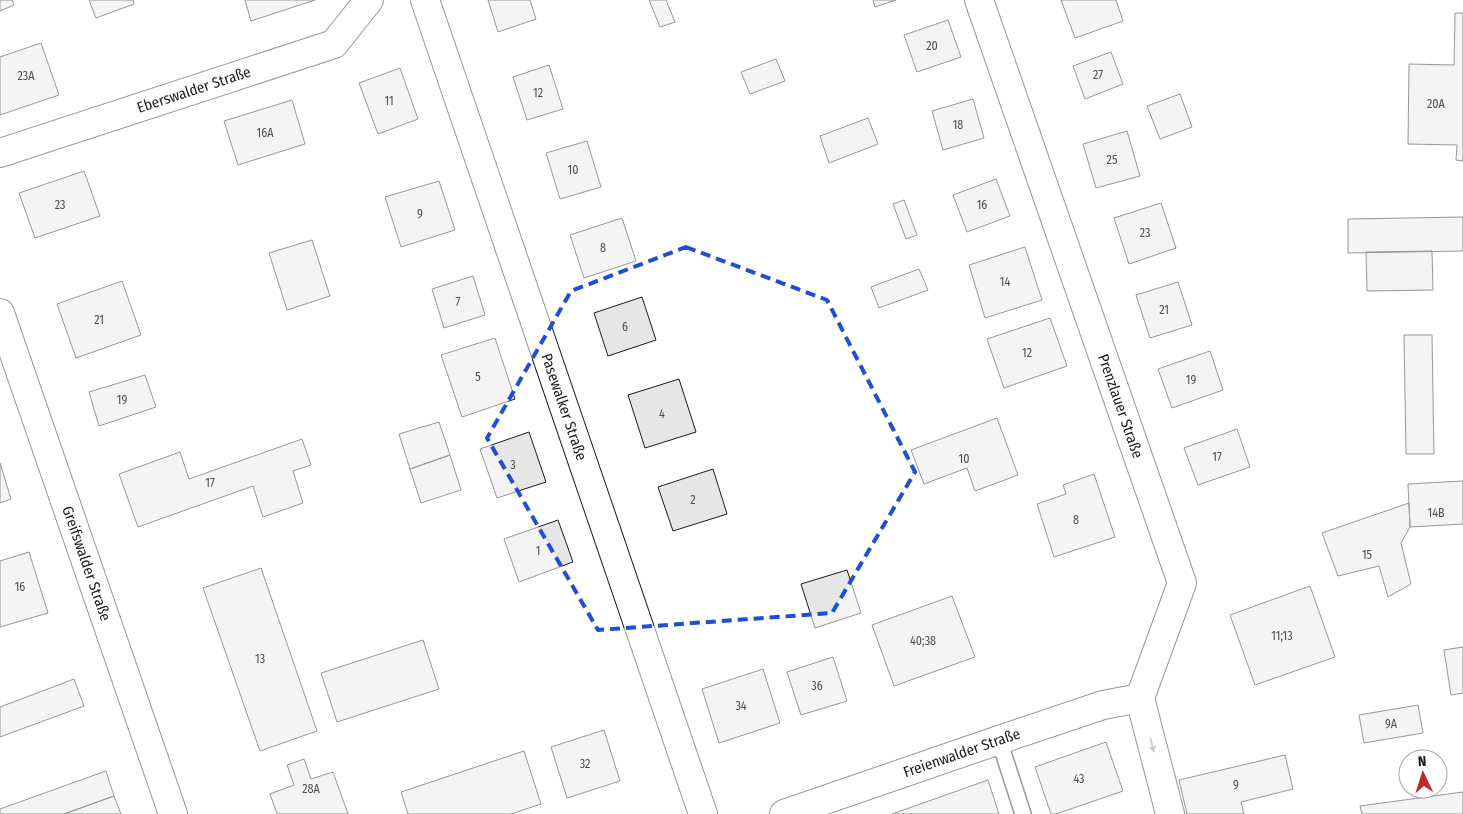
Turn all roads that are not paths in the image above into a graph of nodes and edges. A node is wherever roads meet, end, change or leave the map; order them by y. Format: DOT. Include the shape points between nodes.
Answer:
graph roads {
  1 [pos="369,0"];
  2 [pos="424,0"];
  3 [pos="979,0"];
  4 [pos="0,154"];
  5 [pos="0,312"];
  6 [pos="1140,698"];
  7 [pos="999,740"];
  8 [pos="173,814"];
  9 [pos="703,814"];
  10 [pos="784,814"];
  11 [pos="1022,814"];
  12 [pos="1170,814"];
  1 -- 4 [label="street, Eberswalder Straße" via="334,44"];
  2 -- 9 [label="street, Pasewalker Straße"];
  3 -- 6 [label="street, Prenzlauer Straße" via="1182,583"];
  5 -- 8 [label="street, Greifswalder Straße"];
  6 -- 7 [label="street, Freienwalder Straße" via="1103,705"];
  6 -- 12 [label="street, one-way"];
  7 -- 10 [label="street, Freienwalder Straße"];
  7 -- 11 [label="lane"];
}
